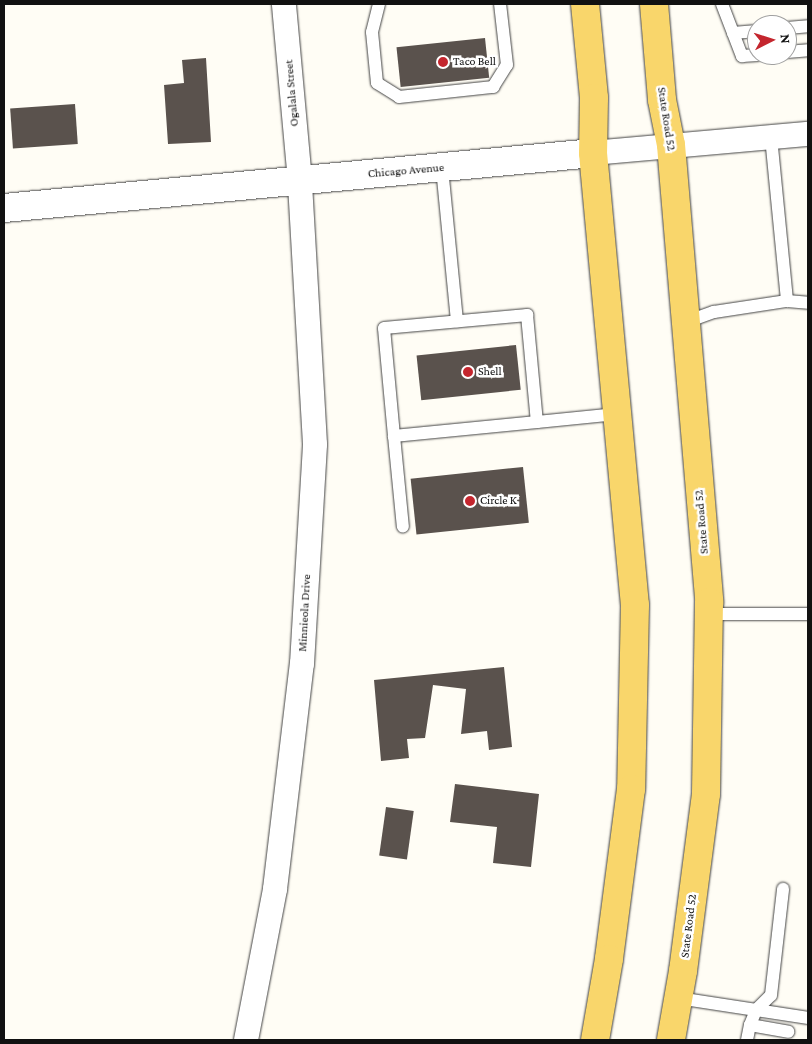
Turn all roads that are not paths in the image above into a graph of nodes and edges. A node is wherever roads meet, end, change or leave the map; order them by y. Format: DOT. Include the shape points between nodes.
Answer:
graph roads {
  1 [pos="284,4"];
  2 [pos="379,4"];
  3 [pos="500,4"];
  4 [pos="585,4"];
  5 [pos="654,4"];
  6 [pos="722,4"];
  7 [pos="747,32"];
  8 [pos="733,33"];
  9 [pos="747,56"];
  10 [pos="808,134"];
  11 [pos="771,137"];
  12 [pos="671,145"];
  13 [pos="594,154"];
  14 [pos="442,168"];
  15 [pos="300,181"];
  16 [pos="4,208"];
  17 [pos="787,302"];
  18 [pos="808,303"];
  19 [pos="456,322"];
  20 [pos="686,322"];
  21 [pos="618,414"];
  22 [pos="537,422"];
  23 [pos="394,436"];
  24 [pos="402,527"];
  25 [pos="709,614"];
  26 [pos="808,614"];
  27 [pos="784,890"];
  28 [pos="678,998"];
  29 [pos="756,1010"];
  30 [pos="808,1018"];
  31 [pos="750,1026"];
  32 [pos="788,1032"];
  33 [pos="246,1040"];
  34 [pos="595,1040"];
  35 [pos="671,1040"];
  36 [pos="747,1040"];
  1 -- 15 [label="street, Ogalala Street"];
  2 -- 3 [label="lane" via="372,32 377,83 399,97 493,87 507,65"];
  4 -- 13 [label="main road" via="594,98"];
  5 -- 12 [label="main road, State Road 52" via="662,100"];
  6 -- 8 [label="lane"];
  7 -- 8 [label="lane"];
  8 -- 9 [label="lane" via="742,56"];
  10 -- 11 [label="street, Chicago Avenue"];
  11 -- 12 [label="street, Chicago Avenue"];
  11 -- 17 [label="lane"];
  12 -- 13 [label="street, Chicago Avenue"];
  12 -- 20 [label="main road, State Road 52"];
  13 -- 14 [label="street, Chicago Avenue"];
  13 -- 21 [label="main road"];
  14 -- 15 [label="street, Chicago Avenue"];
  14 -- 19 [label="lane"];
  15 -- 16 [label="street, Chicago Avenue"];
  15 -- 33 [label="street, Minnieola Drive" via="315,444 302,664 275,889"];
  17 -- 18 [label="lane"];
  17 -- 20 [label="lane" via="714,312"];
  19 -- 22 [label="lane" via="527,315"];
  19 -- 23 [label="lane" via="384,328"];
  20 -- 25 [label="main road, State Road 52"];
  21 -- 22 [label="lane"];
  21 -- 34 [label="main road" via="635,604 632,789 610,959"];
  22 -- 23 [label="lane"];
  23 -- 24 [label="lane"];
  25 -- 26 [label="lane"];
  25 -- 28 [label="main road, State Road 52" via="706,794"];
  27 -- 29 [label="lane" via="771,995"];
  28 -- 29 [label="lane"];
  28 -- 35 [label="main road, State Road 52"];
  29 -- 30 [label="lane"];
  29 -- 31 [label="lane"];
  31 -- 32 [label="lane"];
  31 -- 36 [label="lane"];
}
